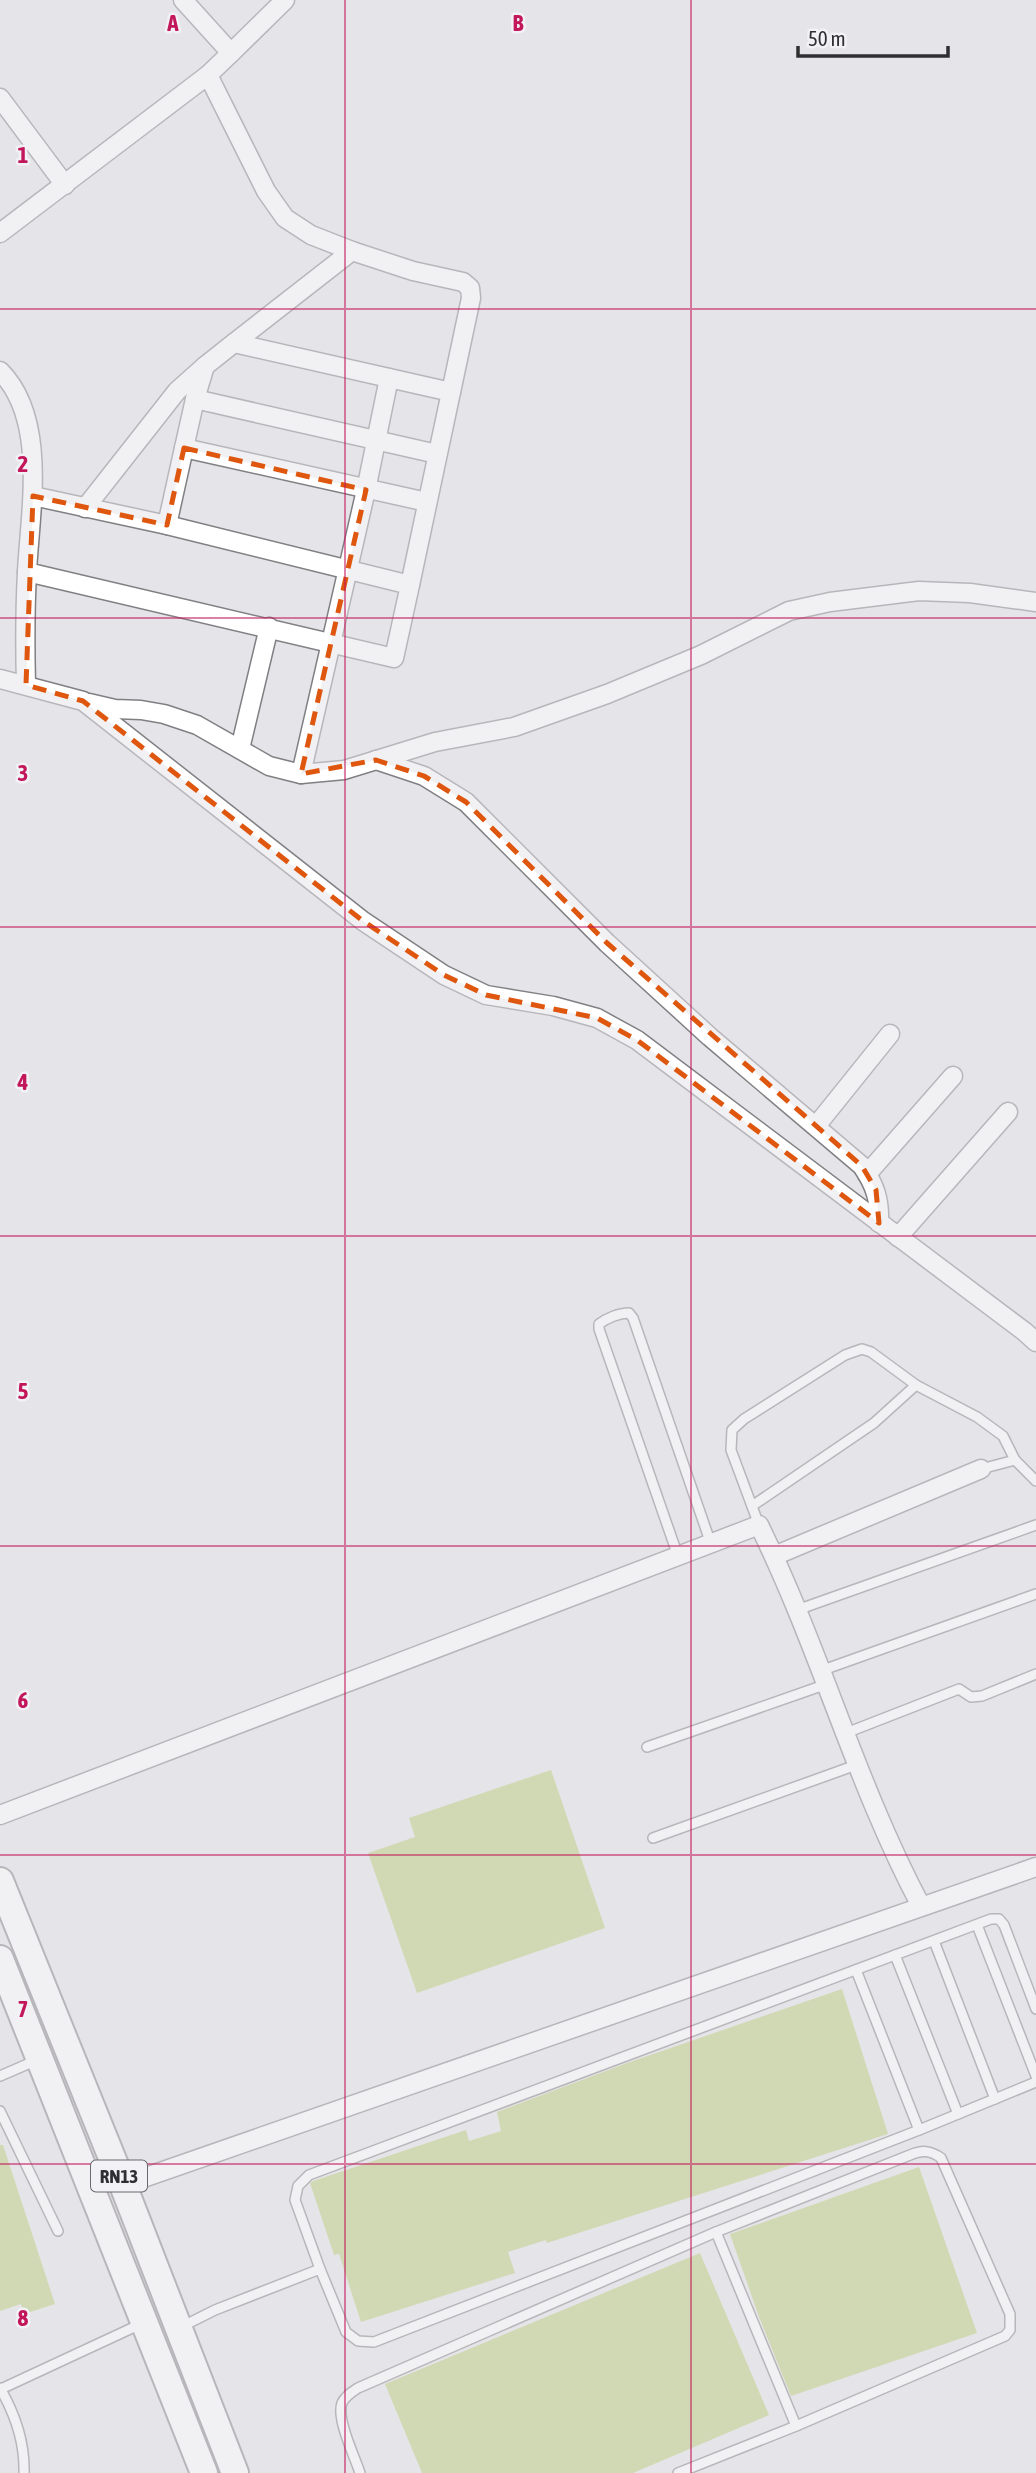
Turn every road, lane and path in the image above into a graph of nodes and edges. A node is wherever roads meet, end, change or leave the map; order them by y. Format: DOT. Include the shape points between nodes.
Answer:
graph roads {
  1 [pos="183,0"];
  2 [pos="285,0"];
  3 [pos="231,53"];
  4 [pos="208,75"];
  5 [pos="0,98"];
  6 [pos="65,185"];
  7 [pos="0,233"];
  8 [pos="352,251"];
  9 [pos="234,342"];
  10 [pos="205,366"];
  11 [pos="0,371"];
  12 [pos="389,378"];
  13 [pos="451,392"];
  14 [pos="195,399"];
  15 [pos="376,440"];
  16 [pos="184,448"];
  17 [pos="437,454"];
  18 [pos="366,490"];
  19 [pos="33,496"];
  20 [pos="427,502"];
  21 [pos="85,508"];
  22 [pos="167,526"];
  23 [pos="348,570"];
  24 [pos="27,572"];
  25 [pos="410,585"];
  26 [pos="1036,602"];
  27 [pos="269,628"];
  28 [pos="330,643"];
  29 [pos="0,679"];
  30 [pos="26,685"];
  31 [pos="83,701"];
  32 [pos="240,749"];
  33 [pos="376,760"];
  34 [pos="301,774"];
  35 [pos="890,1034"];
  36 [pos="953,1076"];
  37 [pos="1007,1112"];
  38 [pos="816,1126"];
  39 [pos="867,1174"];
  40 [pos="879,1223"];
  41 [pos="898,1237"];
  42 [pos="1032,1331"];
  43 [pos="916,1385"];
  44 [pos="1014,1460"];
  45 [pos="981,1469"];
  46 [pos="1036,1481"];
  47 [pos="752,1506"];
  48 [pos="759,1525"];
  49 [pos="1036,1525"];
  50 [pos="711,1544"];
  51 [pos="678,1556"];
  52 [pos="774,1556"];
  53 [pos="1036,1594"];
  54 [pos="797,1611"];
  55 [pos="1036,1674"];
  56 [pos="825,1677"];
  57 [pos="846,1733"];
  58 [pos="647,1747"];
  59 [pos="859,1764"];
  60 [pos="0,1815"];
  61 [pos="653,1838"];
  62 [pos="1036,1867"];
  63 [pos="0,1881"];
  64 [pos="921,1906"];
  65 [pos="976,1925"];
  66 [pos="934,1941"];
  67 [pos="895,1955"];
  68 [pos="0,1961"];
  69 [pos="856,1970"];
  70 [pos="1036,2009"];
  71 [pos="40,2059"];
  72 [pos="0,2076"];
  73 [pos="1036,2076"];
  74 [pos="1036,2082"];
  75 [pos="995,2099"];
  76 [pos="0,2111"];
  77 [pos="958,2114"];
  78 [pos="919,2130"];
  79 [pos="123,2185"];
  80 [pos="58,2231"];
  81 [pos="716,2232"];
  82 [pos="320,2269"];
  83 [pos="145,2322"];
  84 [pos="178,2328"];
  85 [pos="0,2388"];
  86 [pos="796,2426"];
  87 [pos="24,2473"];
  88 [pos="204,2473"];
  89 [pos="235,2473"];
  90 [pos="360,2473"];
  91 [pos="678,2473"];
  1 -- 3 [label="street"];
  2 -- 3 [label="street"];
  3 -- 4 [label="street"];
  4 -- 6 [label="street"];
  4 -- 8 [label="street" via="266,191 285,218 310,235"];
  5 -- 6 [label="street"];
  6 -- 7 [label="street"];
  8 -- 9 [label="street"];
  8 -- 13 [label="street" via="463,282 470,288"];
  9 -- 10 [label="street"];
  9 -- 12 [label="street"];
  10 -- 14 [label="street"];
  10 -- 21 [label="street" via="177,391"];
  11 -- 19 [label="street" via="22,403"];
  12 -- 13 [label="street"];
  12 -- 15 [label="street"];
  13 -- 17 [label="street"];
  14 -- 15 [label="street"];
  14 -- 16 [label="street"];
  15 -- 17 [label="street"];
  15 -- 18 [label="street"];
  16 -- 18 [label="street"];
  16 -- 22 [label="street"];
  17 -- 20 [label="street"];
  18 -- 20 [label="street"];
  18 -- 23 [label="street"];
  19 -- 21 [label="street"];
  19 -- 24 [label="street"];
  20 -- 25 [label="street"];
  21 -- 22 [label="street"];
  22 -- 23 [label="street"];
  23 -- 25 [label="street"];
  23 -- 28 [label="street"];
  24 -- 27 [label="street"];
  24 -- 30 [label="street"];
  25 -- 28 [label="street" via="394,658"];
  26 -- 33 [label="street" via="919,591 789,611 701,655 607,694 514,727 435,742"];
  27 -- 28 [label="street"];
  27 -- 32 [label="street"];
  28 -- 34 [label="street"];
  29 -- 30 [label="street"];
  30 -- 31 [label="street"];
  31 -- 32 [label="street" via="164,714"];
  31 -- 40 [label="street" via="363,922 444,975 486,995 597,1018 637,1040"];
  32 -- 34 [label="street" via="269,766"];
  33 -- 34 [label="street" via="344,770"];
  33 -- 38 [label="street" via="424,776 466,802 607,943"];
  35 -- 38 [label="street"];
  36 -- 39 [label="street"];
  37 -- 41 [label="street"];
  38 -- 39 [label="street"];
  39 -- 40 [label="street" via="880,1205"];
  40 -- 41 [label="street"];
  41 -- 42 [label="street"];
  43 -- 44 [label="lane" via="1003,1436"];
  43 -- 47 [label="lane" via="874,1423"];
  43 -- 47 [label="lane" via="871,1352 854,1350 744,1419 732,1430 731,1450"];
  44 -- 45 [label="lane"];
  44 -- 46 [label="lane"];
  45 -- 52 [label="street"];
  47 -- 48 [label="lane"];
  48 -- 50 [label="street"];
  48 -- 52 [label="street"];
  49 -- 54 [label="lane"];
  50 -- 51 [label="street"];
  50 -- 51 [label="lane" via="633,1318 624,1313 604,1320 599,1329"];
  51 -- 60 [label="street"];
  52 -- 54 [label="street"];
  53 -- 56 [label="lane"];
  54 -- 56 [label="street"];
  55 -- 57 [label="lane" via="982,1696 971,1697 959,1689"];
  56 -- 57 [label="street"];
  56 -- 58 [label="lane"];
  57 -- 59 [label="street"];
  59 -- 61 [label="lane"];
  59 -- 64 [label="street"];
  62 -- 64 [label="street"];
  63 -- 79 [label="main road, RN13"];
  64 -- 79 [label="street"];
  65 -- 66 [label="lane"];
  65 -- 70 [label="lane" via="990,1919 999,1919 1004,1925"];
  65 -- 73 [label="lane"];
  66 -- 67 [label="lane"];
  66 -- 75 [label="lane"];
  67 -- 69 [label="lane"];
  67 -- 77 [label="lane"];
  68 -- 71 [label="main road, RN13"];
  69 -- 78 [label="lane"];
  69 -- 82 [label="lane" via="309,2175 298,2186 295,2200"];
  71 -- 72 [label="lane"];
  71 -- 83 [label="main road, RN13"];
  74 -- 75 [label="lane"];
  75 -- 77 [label="lane"];
  76 -- 80 [label="lane"];
  77 -- 78 [label="lane"];
  78 -- 82 [label="lane" via="374,2342 358,2341 346,2332"];
  79 -- 84 [label="main road, RN13"];
  81 -- 86 [label="lane"];
  81 -- 86 [label="lane" via="920,2151 932,2152 947,2168 1010,2314 1010,2330 998,2340"];
  81 -- 90 [label="lane" via="349,2394 340,2413"];
  82 -- 84 [label="lane"];
  83 -- 85 [label="lane"];
  83 -- 88 [label="main road, RN13"];
  84 -- 89 [label="main road, RN13"];
  85 -- 87 [label="lane" via="16,2419"];
  86 -- 91 [label="lane"];
}
